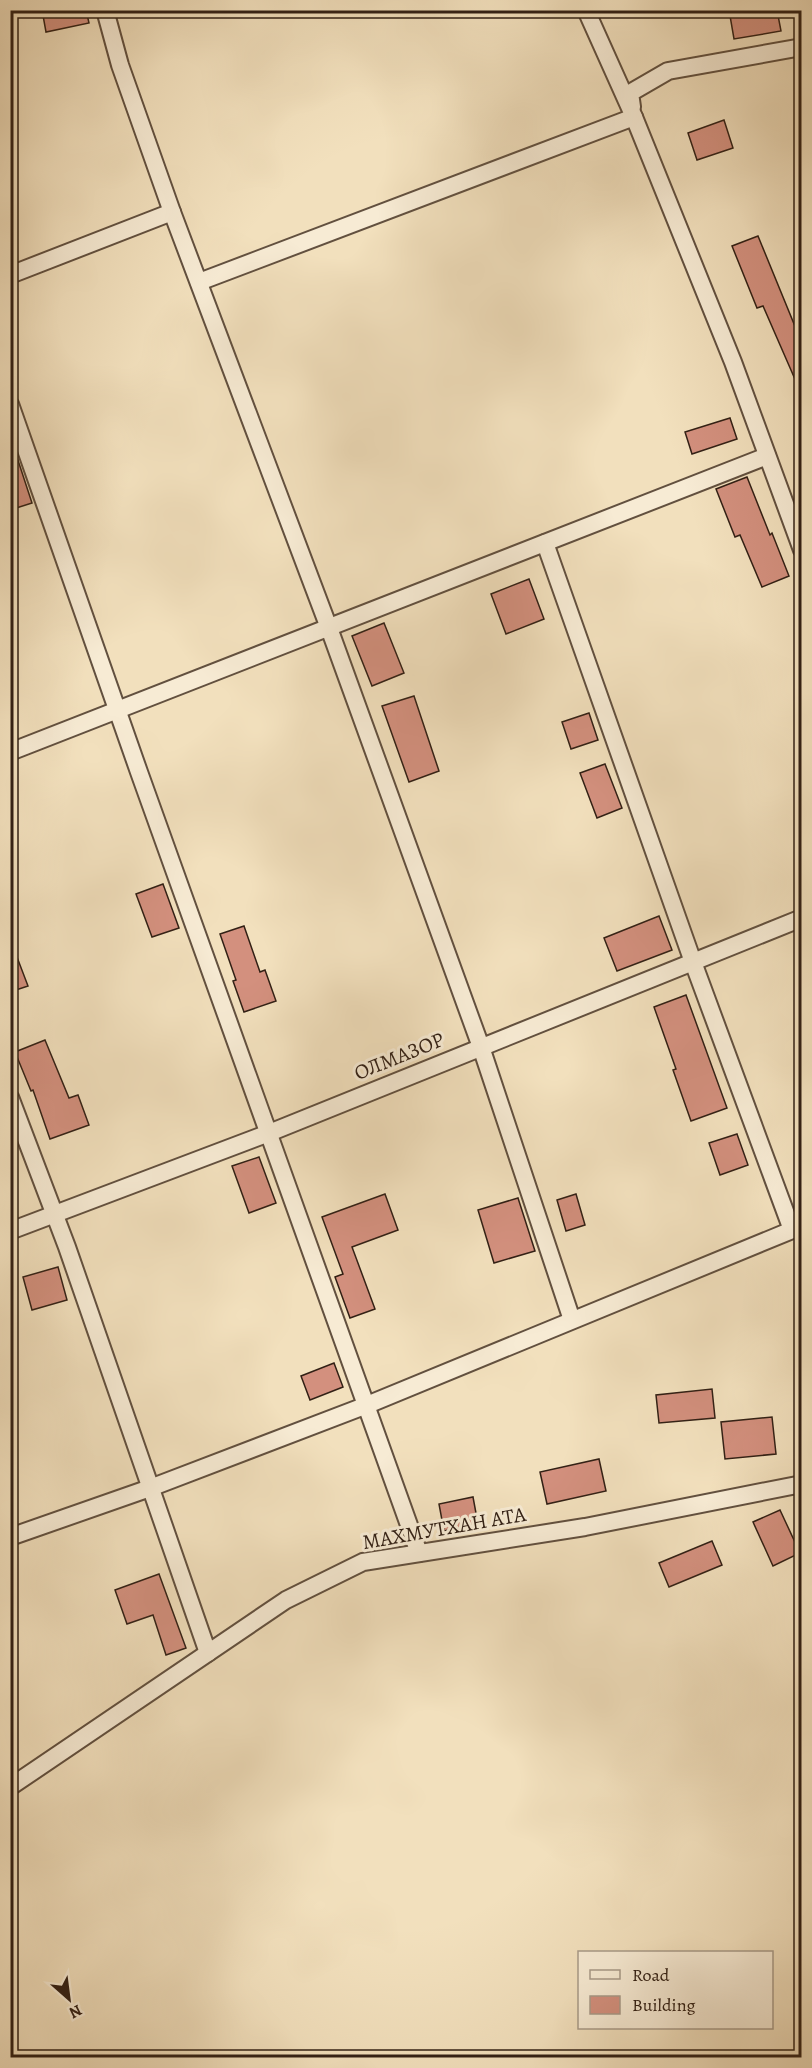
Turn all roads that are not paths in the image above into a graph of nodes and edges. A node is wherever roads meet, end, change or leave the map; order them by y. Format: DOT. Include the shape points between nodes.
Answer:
graph roads {
  1 [pos="105,10"];
  2 [pos="586,10"];
  3 [pos="801,47"];
  4 [pos="634,117"];
  5 [pos="172,212"];
  6 [pos="10,275"];
  7 [pos="199,282"];
  8 [pos="10,404"];
  9 [pos="767,456"];
  10 [pos="545,543"];
  11 [pos="801,550"];
  12 [pos="329,628"];
  13 [pos="118,711"];
  14 [pos="10,752"];
  15 [pos="801,918"];
  16 [pos="693,962"];
  17 [pos="481,1047"];
  18 [pos="10,1097"];
  19 [pos="269,1133"];
  20 [pos="54,1213"];
  21 [pos="797,1228"];
  22 [pos="10,1231"];
  23 [pos="572,1320"];
  24 [pos="367,1405"];
  25 [pos="801,1484"];
  26 [pos="150,1488"];
  27 [pos="10,1537"];
  28 [pos="419,1553"];
  29 [pos="208,1653"];
  30 [pos="10,1787"];
  1 -- 5 [label="street" via="120,65"];
  2 -- 4 [label="street"];
  3 -- 4 [label="street" via="668,71 630,93"];
  4 -- 7 [label="street"];
  4 -- 9 [label="street"];
  5 -- 6 [label="street"];
  5 -- 7 [label="street"];
  7 -- 12 [label="street"];
  8 -- 13 [label="street"];
  9 -- 10 [label="street"];
  9 -- 11 [label="street"];
  10 -- 12 [label="street"];
  10 -- 16 [label="street"];
  12 -- 13 [label="street"];
  12 -- 17 [label="street"];
  13 -- 14 [label="street"];
  13 -- 19 [label="street"];
  15 -- 16 [label="street, ОЛМАЗОР"];
  16 -- 17 [label="street, ОЛМАЗОР"];
  16 -- 21 [label="street"];
  17 -- 19 [label="street, ОЛМАЗОР"];
  17 -- 23 [label="street"];
  18 -- 20 [label="street"];
  19 -- 20 [label="street, ОЛМАЗОР"];
  19 -- 24 [label="street"];
  20 -- 22 [label="street, ОЛМАЗОР"];
  20 -- 26 [label="street"];
  21 -- 23 [label="street"];
  23 -- 24 [label="street"];
  24 -- 26 [label="street"];
  24 -- 28 [label="street"];
  25 -- 28 [label="street, МАХМУТХАН АТА" via="585,1527"];
  26 -- 27 [label="street"];
  26 -- 29 [label="street"];
  28 -- 29 [label="street, МАХМУТХАН АТА" via="363,1562 286,1600"];
  29 -- 30 [label="street, МАХМУТХАН АТА"];
}
